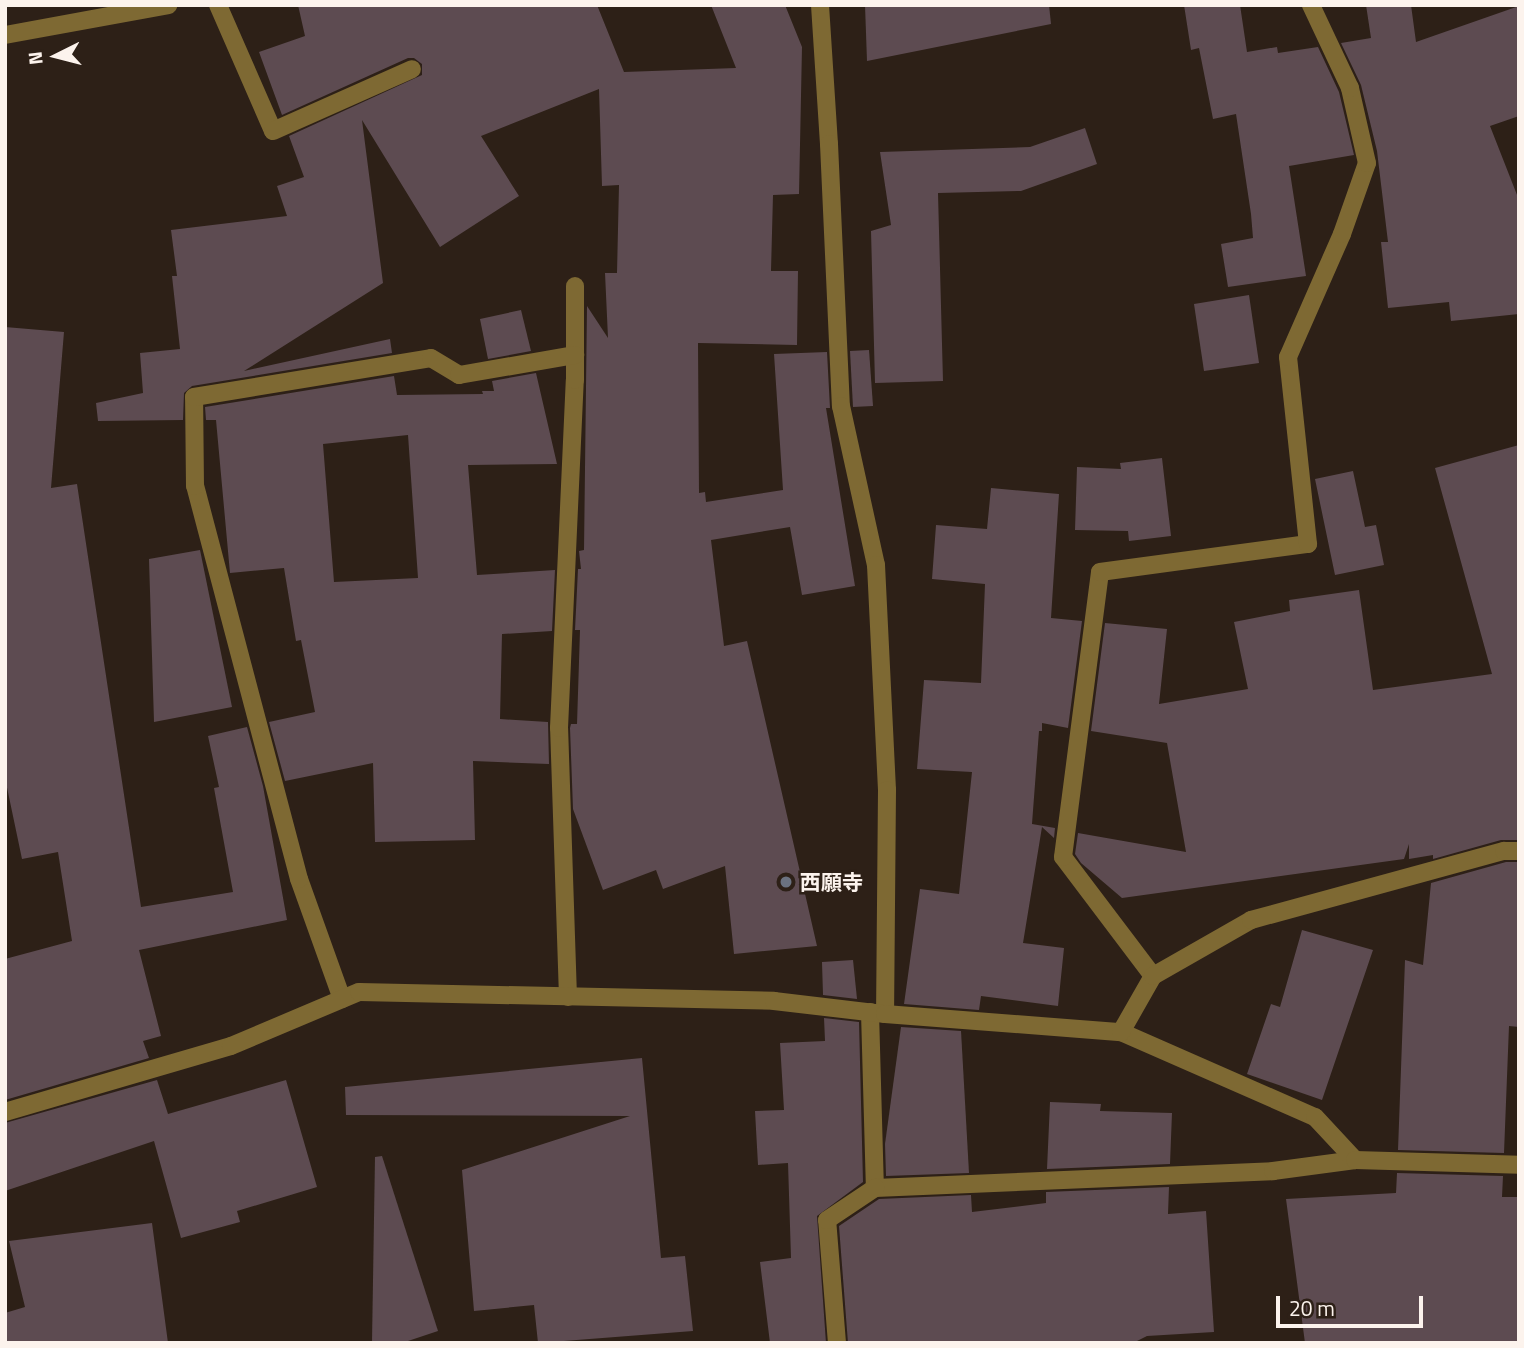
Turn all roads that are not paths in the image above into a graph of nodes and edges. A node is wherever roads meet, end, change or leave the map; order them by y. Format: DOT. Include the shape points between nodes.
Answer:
graph roads {
  1 [pos="168,5"];
  2 [pos="218,5"];
  3 [pos="820,5"];
  4 [pos="1311,5"];
  5 [pos="5,35"];
  6 [pos="412,69"];
  7 [pos="575,286"];
  8 [pos="575,355"];
  9 [pos="1519,851"];
  10 [pos="1153,976"];
  11 [pos="568,997"];
  12 [pos="342,999"];
  13 [pos="877,1013"];
  14 [pos="1121,1032"];
  15 [pos="5,1112"];
  16 [pos="1355,1160"];
  17 [pos="1519,1165"];
  18 [pos="874,1188"];
  19 [pos="837,1343"];
  1 -- 5 [label="street"];
  2 -- 6 [label="street" via="272,131"];
  3 -- 13 [label="street" via="841,406 876,565 887,790"];
  4 -- 10 [label="street" via="1350,88 1367,163 1288,357 1308,544 1100,572 1063,857"];
  7 -- 8 [label="street"];
  8 -- 11 [label="street" via="559,728"];
  8 -- 12 [label="street" via="458,375 431,358 194,397 195,486 299,878"];
  9 -- 10 [label="street" via="1504,851 1251,920"];
  10 -- 14 [label="street"];
  11 -- 12 [label="street" via="359,992"];
  11 -- 13 [label="street" via="774,1001"];
  12 -- 15 [label="street" via="231,1046"];
  13 -- 14 [label="street"];
  13 -- 18 [label="street"];
  14 -- 16 [label="street" via="1315,1117"];
  16 -- 17 [label="street"];
  16 -- 18 [label="street" via="1273,1171"];
  18 -- 19 [label="street" via="827,1220"];
}
